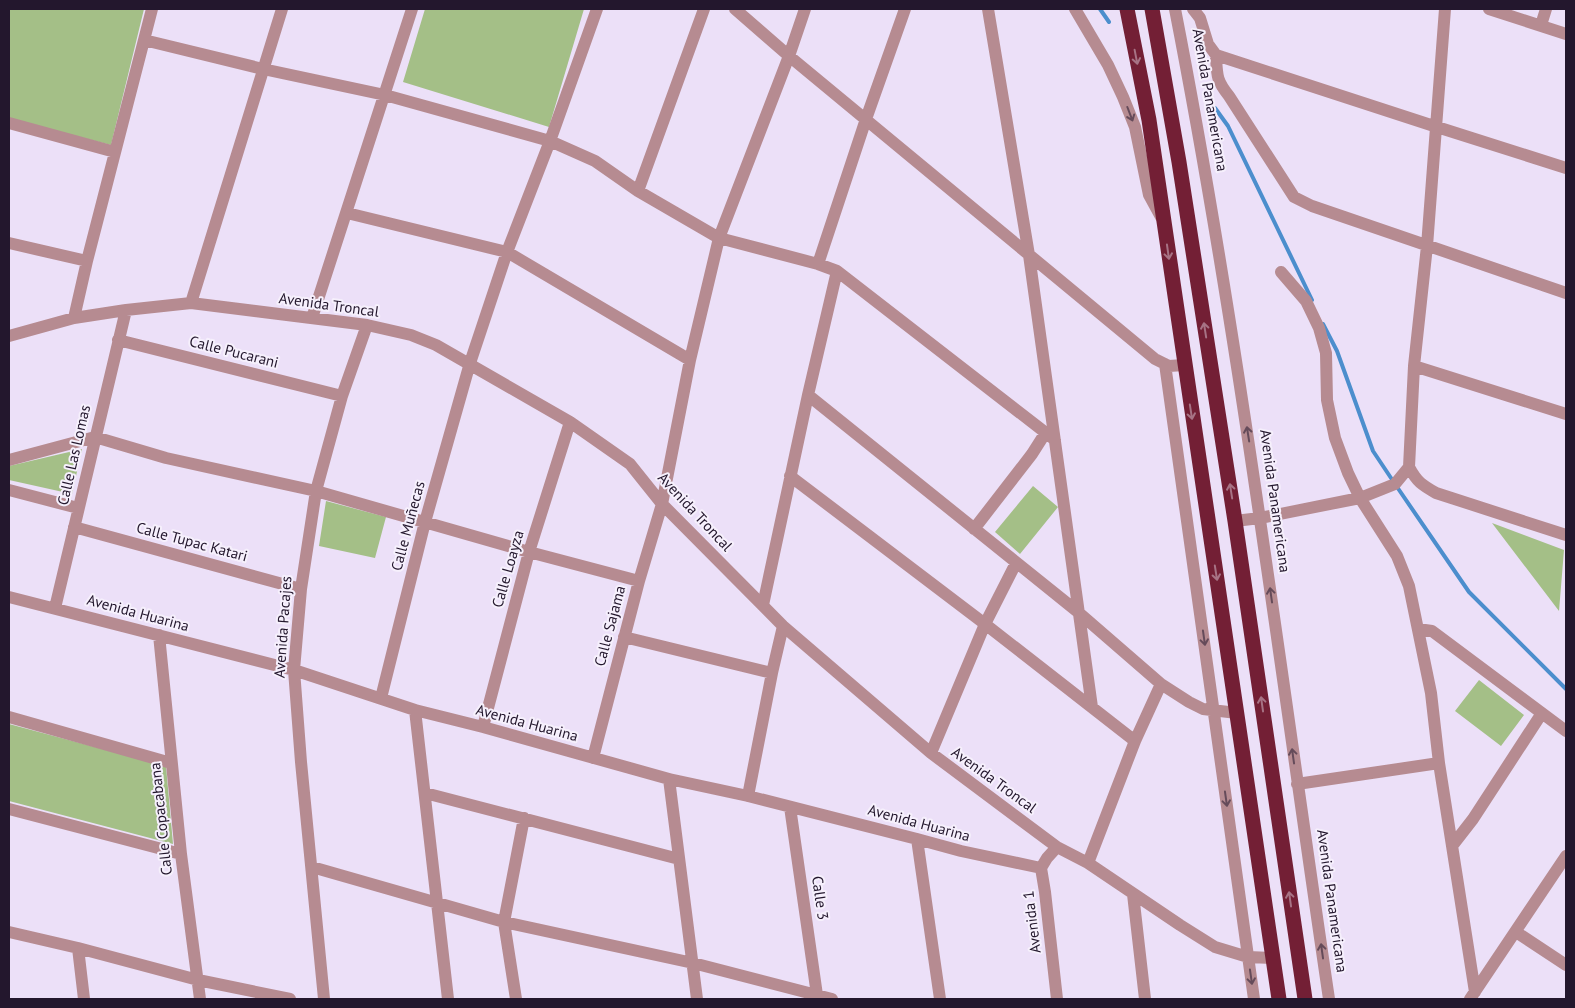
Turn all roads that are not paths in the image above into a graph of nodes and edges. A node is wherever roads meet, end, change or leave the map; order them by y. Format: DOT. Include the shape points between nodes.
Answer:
graph roads {
  1 [pos="152,9"];
  2 [pos="282,9"];
  3 [pos="412,9"];
  4 [pos="597,9"];
  5 [pos="704,9"];
  6 [pos="735,9"];
  7 [pos="805,9"];
  8 [pos="905,9"];
  9 [pos="988,9"];
  10 [pos="1075,9"];
  11 [pos="1127,9"];
  12 [pos="1152,9"];
  13 [pos="1175,9"];
  14 [pos="1193,9"];
  15 [pos="1445,9"];
  16 [pos="1489,9"];
  17 [pos="1546,9"];
  18 [pos="1541,25"];
  19 [pos="1566,34"];
  20 [pos="144,40"];
  21 [pos="1216,55"];
  22 [pos="789,56"];
  23 [pos="263,69"];
  24 [pos="385,95"];
  25 [pos="866,119"];
  26 [pos="9,123"];
  27 [pos="1437,127"];
  28 [pos="550,141"];
  29 [pos="115,152"];
  30 [pos="1566,168"];
  31 [pos="638,191"];
  32 [pos="347,213"];
  33 [pos="1163,220"];
  34 [pos="719,238"];
  35 [pos="9,242"];
  36 [pos="1427,246"];
  37 [pos="507,252"];
  38 [pos="1029,254"];
  39 [pos="87,261"];
  40 [pos="818,264"];
  41 [pos="837,271"];
  42 [pos="1280,272"];
  43 [pos="1566,293"];
  44 [pos="191,303"];
  45 [pos="126,310"];
  46 [pos="74,318"];
  47 [pos="312,318"];
  48 [pos="367,324"];
  49 [pos="9,336"];
  50 [pos="118,340"];
  51 [pos="690,360"];
  52 [pos="470,363"];
  53 [pos="1165,364"];
  54 [pos="1184,364"];
  55 [pos="1414,366"];
  56 [pos="808,395"];
  57 [pos="342,396"];
  58 [pos="1566,414"];
  59 [pos="570,422"];
  60 [pos="1050,436"];
  61 [pos="95,437"];
  62 [pos="9,460"];
  63 [pos="1409,467"];
  64 [pos="790,476"];
  65 [pos="9,490"];
  66 [pos="316,491"];
  67 [pos="1360,498"];
  68 [pos="662,504"];
  69 [pos="78,508"];
  70 [pos="1260,518"];
  71 [pos="1236,520"];
  72 [pos="425,522"];
  73 [pos="74,527"];
  74 [pos="974,529"];
  75 [pos="1566,535"];
  76 [pos="529,552"];
  77 [pos="1016,563"];
  78 [pos="639,581"];
  79 [pos="301,589"];
  80 [pos="9,597"];
  81 [pos="763,605"];
  82 [pos="55,608"];
  83 [pos="1078,612"];
  84 [pos="985,624"];
  85 [pos="783,626"];
  86 [pos="1418,629"];
  87 [pos="159,635"];
  88 [pos="624,636"];
  89 [pos="294,670"];
  90 [pos="772,673"];
  91 [pos="1161,684"];
  92 [pos="381,698"];
  93 [pos="1092,707"];
  94 [pos="415,710"];
  95 [pos="1214,710"];
  96 [pos="1237,713"];
  97 [pos="1542,713"];
  98 [pos="9,717"];
  99 [pos="483,727"];
  100 [pos="1566,731"];
  101 [pos="1135,741"];
  102 [pos="931,753"];
  103 [pos="593,758"];
  104 [pos="171,763"];
  105 [pos="1439,763"];
  106 [pos="669,779"];
  107 [pos="1297,784"];
  108 [pos="425,793"];
  109 [pos="748,796"];
  110 [pos="790,807"];
  111 [pos="9,809"];
  112 [pos="524,818"];
  113 [pos="917,839"];
  114 [pos="1452,846"];
  115 [pos="1057,847"];
  116 [pos="181,854"];
  117 [pos="1566,856"];
  118 [pos="679,859"];
  119 [pos="1088,863"];
  120 [pos="312,867"];
  121 [pos="1041,868"];
  122 [pos="1133,894"];
  123 [pos="437,903"];
  124 [pos="504,922"];
  125 [pos="9,932"];
  126 [pos="1516,932"];
  127 [pos="78,948"];
  128 [pos="1248,957"];
  129 [pos="1273,958"];
  130 [pos="692,963"];
  131 [pos="1566,965"];
  132 [pos="198,980"];
  133 [pos="817,995"];
  134 [pos="1472,996"];
  135 [pos="84,999"];
  136 [pos="200,999"];
  137 [pos="290,999"];
  138 [pos="324,999"];
  139 [pos="448,999"];
  140 [pos="516,999"];
  141 [pos="697,999"];
  142 [pos="832,999"];
  143 [pos="940,999"];
  144 [pos="1057,999"];
  145 [pos="1145,999"];
  146 [pos="1254,999"];
  147 [pos="1279,999"];
  148 [pos="1305,999"];
  149 [pos="1329,999"];
  1 -- 20 [label="street"];
  2 -- 23 [label="street"];
  3 -- 24 [label="street"];
  4 -- 28 [label="street, Calle Muñecas"];
  5 -- 31 [label="street"];
  6 -- 22 [label="street"];
  7 -- 22 [label="street, Calle Sajama"];
  8 -- 25 [label="street"];
  9 -- 38 [label="street"];
  10 -- 33 [label="street, one-way" via="1123,97 1135,127 1150,196"];
  11 -- 33 [label="highway, one-way" via="1149,120"];
  71 -- 12 [label="highway, one-way"];
  70 -- 13 [label="street, Avenida Panamericana, one-way" via="1198,125"];
  14 -- 21 [label="street"];
  15 -- 27 [label="street"];
  16 -- 18 [label="street"];
  17 -- 18 [label="street"];
  18 -- 19 [label="street"];
  20 -- 23 [label="street"];
  20 -- 29 [label="street"];
  21 -- 27 [label="street"];
  21 -- 36 [label="street" via="1219,83 1294,197"];
  22 -- 25 [label="street"];
  22 -- 34 [label="street, Calle Sajama"];
  23 -- 24 [label="street"];
  23 -- 44 [label="street"];
  24 -- 28 [label="street"];
  24 -- 32 [label="street"];
  25 -- 38 [label="street"];
  25 -- 40 [label="street"];
  26 -- 29 [label="street"];
  27 -- 30 [label="street"];
  27 -- 36 [label="street"];
  28 -- 31 [label="street" via="595,161"];
  28 -- 37 [label="street, Calle Muñecas"];
  29 -- 39 [label="street"];
  31 -- 34 [label="street"];
  32 -- 37 [label="street"];
  32 -- 47 [label="street"];
  33 -- 54 [label="highway, one-way"];
  34 -- 40 [label="street"];
  34 -- 51 [label="street, Calle Sajama"];
  35 -- 39 [label="street"];
  36 -- 43 [label="street"];
  36 -- 55 [label="street"];
  37 -- 51 [label="street"];
  37 -- 52 [label="street, Calle Muñecas"];
  38 -- 53 [label="street"];
  38 -- 60 [label="street"];
  39 -- 46 [label="street"];
  40 -- 41 [label="street"];
  41 -- 56 [label="street"];
  41 -- 60 [label="street"];
  42 -- 67 [label="street" via="1306,301 1319,328 1326,353 1334,438"];
  44 -- 45 [label="street, Avenida Troncal"];
  44 -- 47 [label="street, Avenida Troncal"];
  45 -- 46 [label="street, Avenida Troncal"];
  45 -- 50 [label="street, Calle Las Lomas"];
  46 -- 49 [label="street, Avenida Troncal"];
  47 -- 48 [label="street, Avenida Troncal"];
  48 -- 52 [label="street, Avenida Troncal" via="411,335"];
  48 -- 57 [label="street, Avenida Pacajes"];
  50 -- 57 [label="street, Calle Pucarani"];
  50 -- 61 [label="street, Calle Las Lomas"];
  51 -- 68 [label="street, Calle Sajama"];
  52 -- 59 [label="street, Avenida Troncal"];
  52 -- 72 [label="street, Calle Muñecas"];
  53 -- 54 [label="street"];
  53 -- 95 [label="street, one-way"];
  54 -- 96 [label="highway, one-way"];
  55 -- 58 [label="street"];
  55 -- 63 [label="street"];
  56 -- 64 [label="street"];
  56 -- 74 [label="street"];
  57 -- 66 [label="street, Avenida Pacajes"];
  59 -- 68 [label="street, Avenida Troncal" via="630,464"];
  59 -- 76 [label="street, Calle Loayza"];
  60 -- 74 [label="street" via="1032,454"];
  60 -- 83 [label="street"];
  61 -- 62 [label="street"];
  61 -- 66 [label="street" via="166,458"];
  61 -- 69 [label="street, Calle Las Lomas"];
  63 -- 67 [label="street" via="1395,484"];
  63 -- 75 [label="street" via="1422,485 1436,493"];
  64 -- 81 [label="street"];
  64 -- 84 [label="street"];
  65 -- 69 [label="street"];
  66 -- 72 [label="street"];
  66 -- 79 [label="street, Avenida Pacajes"];
  67 -- 70 [label="street"];
  67 -- 86 [label="street" via="1397,556 1409,586"];
  68 -- 78 [label="street, Calle Sajama"];
  68 -- 81 [label="street, Avenida Troncal"];
  69 -- 73 [label="street, Calle Las Lomas"];
  70 -- 71 [label="street"];
  107 -- 70 [label="street, Avenida Panamericana, one-way"];
  148 -- 71 [label="highway, one-way"];
  72 -- 76 [label="street"];
  72 -- 92 [label="street, Calle Muñecas"];
  73 -- 79 [label="street, Calle Tupac Katari"];
  73 -- 82 [label="street, Calle Las Lomas"];
  74 -- 77 [label="street"];
  76 -- 78 [label="street"];
  76 -- 99 [label="street, Calle Loayza"];
  77 -- 83 [label="street"];
  77 -- 84 [label="street"];
  78 -- 88 [label="street, Calle Sajama"];
  79 -- 89 [label="street, Avenida Pacajes"];
  80 -- 82 [label="street, Avenida Huarina"];
  81 -- 85 [label="street, Avenida Troncal"];
  82 -- 87 [label="street, Avenida Huarina"];
  83 -- 91 [label="street"];
  83 -- 93 [label="street"];
  84 -- 93 [label="street"];
  84 -- 102 [label="street"];
  85 -- 90 [label="street"];
  85 -- 102 [label="street, Avenida Troncal"];
  86 -- 97 [label="street" via="1432,631"];
  86 -- 105 [label="street" via="1431,693"];
  87 -- 89 [label="street, Avenida Huarina"];
  87 -- 104 [label="street, Calle Copacabana"];
  88 -- 90 [label="street"];
  88 -- 103 [label="street, Calle Sajama"];
  89 -- 92 [label="street, Avenida Huarina"];
  89 -- 120 [label="street, Avenida Pacajes"];
  90 -- 109 [label="street"];
  91 -- 95 [label="street" via="1189,702"];
  91 -- 101 [label="street"];
  92 -- 94 [label="street, Avenida Huarina"];
  93 -- 101 [label="street"];
  94 -- 99 [label="street, Avenida Huarina"];
  94 -- 108 [label="street"];
  95 -- 96 [label="street"];
  95 -- 128 [label="street, one-way"];
  96 -- 129 [label="highway"];
  97 -- 100 [label="street"];
  97 -- 114 [label="street" via="1474,819"];
  98 -- 104 [label="street"];
  99 -- 103 [label="street, Avenida Huarina"];
  101 -- 119 [label="street"];
  102 -- 115 [label="street, Avenida Troncal"];
  103 -- 106 [label="street, Avenida Huarina"];
  104 -- 116 [label="street, Calle Copacabana"];
  105 -- 107 [label="street"];
  105 -- 114 [label="street"];
  106 -- 109 [label="street, Avenida Huarina"];
  106 -- 118 [label="street"];
  149 -- 107 [label="street, Avenida Panamericana, one-way"];
  108 -- 112 [label="street"];
  108 -- 123 [label="street"];
  109 -- 110 [label="street, Avenida Huarina"];
  110 -- 113 [label="street, Avenida Huarina"];
  110 -- 133 [label="street, Calle 3"];
  111 -- 116 [label="street"];
  112 -- 118 [label="street"];
  112 -- 124 [label="street"];
  113 -- 121 [label="street, Avenida Huarina"];
  113 -- 143 [label="street"];
  114 -- 134 [label="street"];
  115 -- 119 [label="street, Avenida Troncal"];
  115 -- 121 [label="street, Avenida 1"];
  116 -- 132 [label="street, Calle Copacabana"];
  117 -- 126 [label="street"];
  118 -- 130 [label="street"];
  119 -- 122 [label="street, Avenida Troncal"];
  120 -- 123 [label="street"];
  120 -- 138 [label="street, Avenida Pacajes"];
  121 -- 144 [label="street, Avenida 1"];
  122 -- 128 [label="street, Avenida Troncal" via="1215,947"];
  122 -- 145 [label="street"];
  123 -- 124 [label="street"];
  123 -- 139 [label="street"];
  124 -- 130 [label="street"];
  124 -- 140 [label="street"];
  125 -- 127 [label="street"];
  126 -- 131 [label="street"];
  126 -- 134 [label="street"];
  127 -- 132 [label="street"];
  127 -- 135 [label="street"];
  128 -- 129 [label="street, Avenida Troncal"];
  128 -- 146 [label="street, one-way"];
  129 -- 147 [label="highway"];
  130 -- 133 [label="street"];
  130 -- 141 [label="street"];
  132 -- 136 [label="street, Calle Copacabana"];
  132 -- 137 [label="street"];
  133 -- 142 [label="street"];
}
